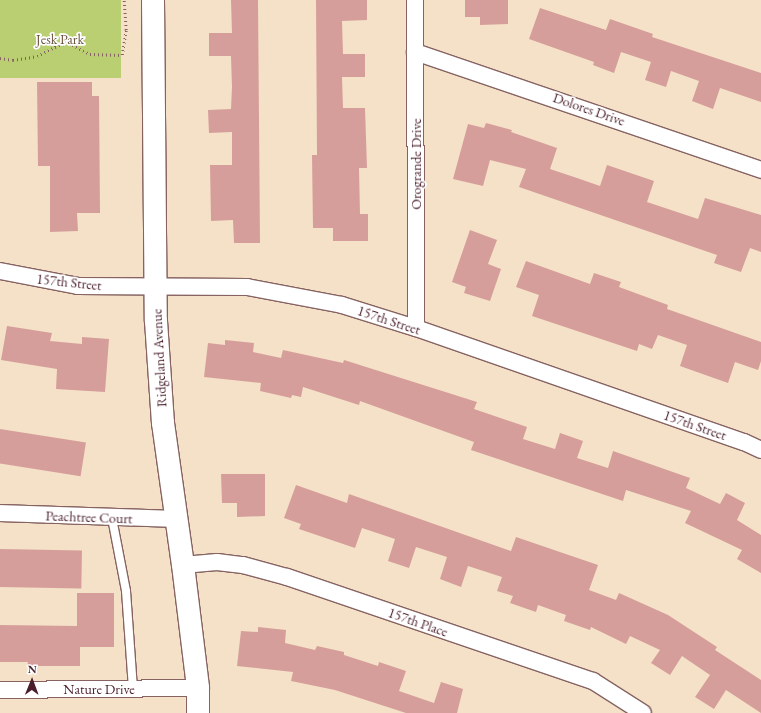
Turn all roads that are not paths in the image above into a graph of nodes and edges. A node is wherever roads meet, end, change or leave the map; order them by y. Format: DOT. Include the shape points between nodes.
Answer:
graph roads {
  1 [pos="153,0"];
  2 [pos="415,0"];
  3 [pos="415,52"];
  4 [pos="761,170"];
  5 [pos="0,271"];
  6 [pos="155,288"];
  7 [pos="416,328"];
  8 [pos="761,450"];
  9 [pos="0,513"];
  10 [pos="112,518"];
  11 [pos="177,519"];
  12 [pos="183,565"];
  13 [pos="198,688"];
  14 [pos="134,689"];
  15 [pos="0,690"];
  16 [pos="198,713"];
  17 [pos="643,713"];
  1 -- 6 [label="street, Ridgeland Avenue"];
  2 -- 3 [label="street, Orogrande Drive"];
  3 -- 4 [label="street, Dolores Drive"];
  3 -- 7 [label="street, Orogrande Drive"];
  5 -- 6 [label="street, 157th Street" via="78,286"];
  6 -- 7 [label="street, 157th Street" via="204,286 262,290 342,305"];
  6 -- 11 [label="street, Ridgeland Avenue" via="163,423"];
  7 -- 8 [label="street, 157th Street"];
  9 -- 10 [label="street, Peachtree Court"];
  10 -- 11 [label="street, Peachtree Court"];
  10 -- 14 [label="lane" via="126,591"];
  11 -- 12 [label="street, Ridgeland Avenue"];
  12 -- 13 [label="street, Ridgeland Avenue"];
  12 -- 17 [label="street, 157th Place" via="217,562 243,565 286,577 593,681"];
  13 -- 14 [label="street, Nature Drive"];
  13 -- 16 [label="street, Ridgeland Avenue"];
  14 -- 15 [label="street, Nature Drive"];
}
